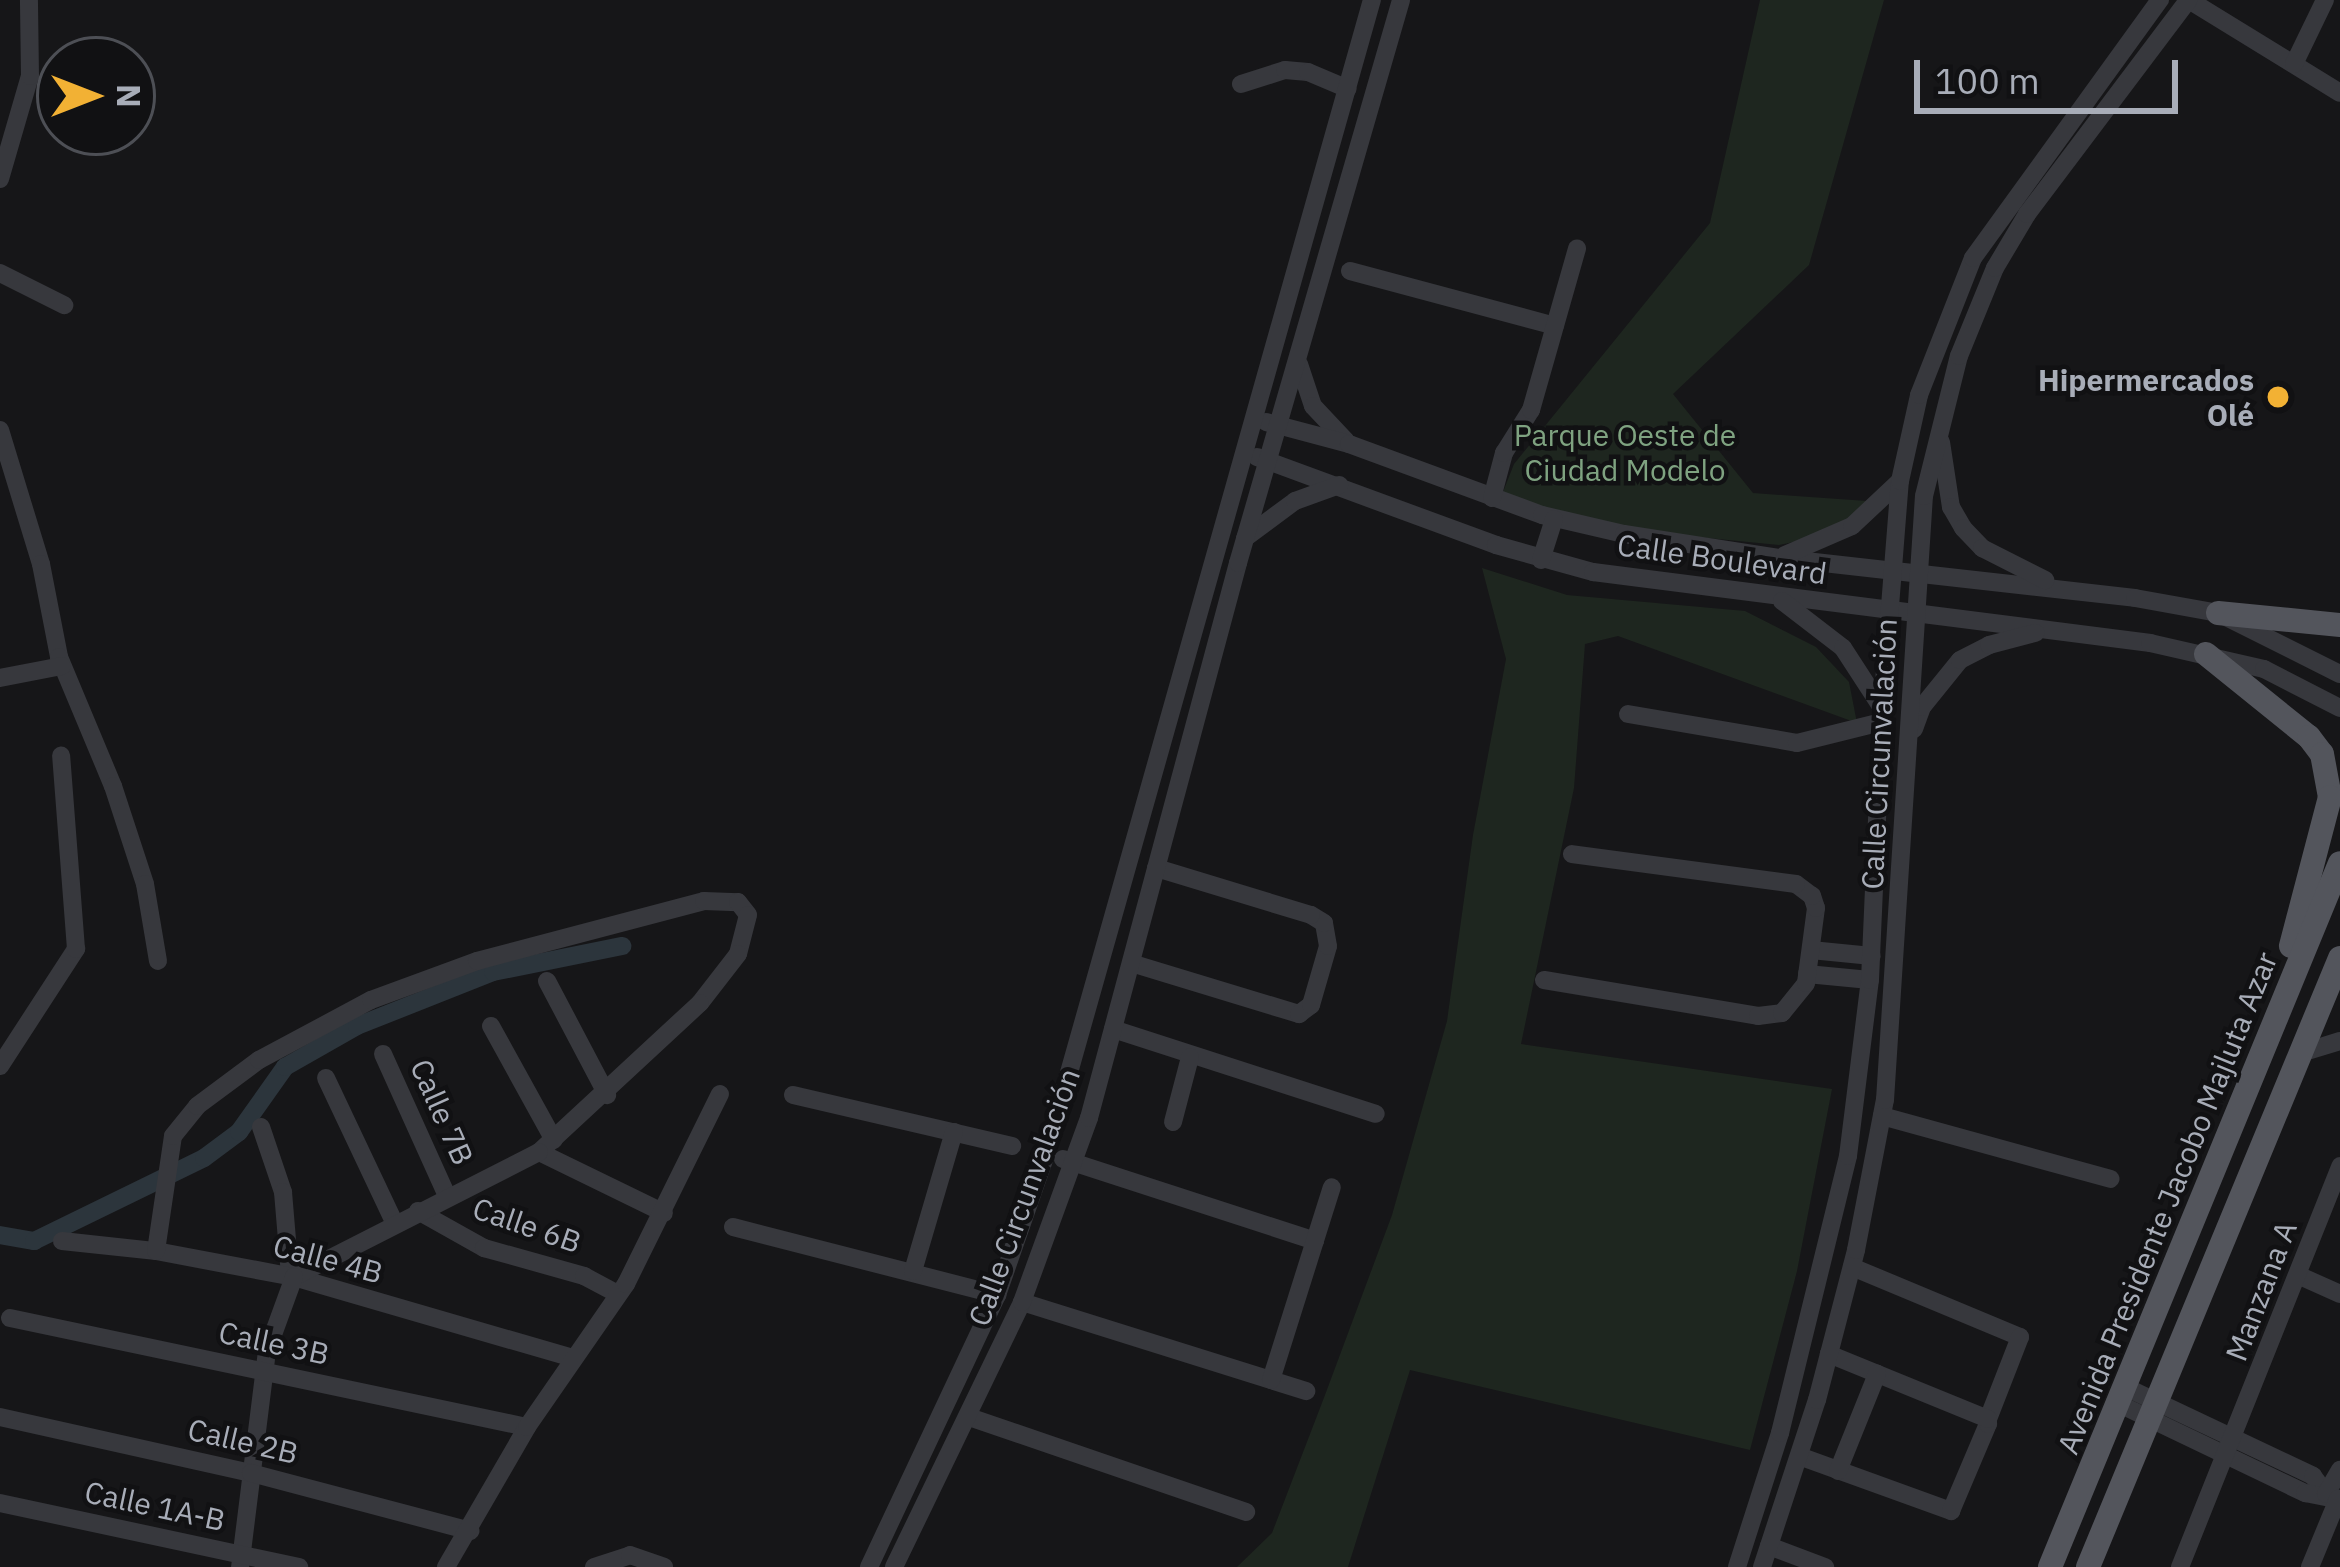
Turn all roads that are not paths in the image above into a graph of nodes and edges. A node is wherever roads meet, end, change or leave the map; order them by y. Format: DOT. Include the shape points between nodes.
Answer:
graph roads {
  1 [pos="29,0"];
  2 [pos="1372,0"];
  3 [pos="1401,0"];
  4 [pos="2160,0"];
  5 [pos="2188,0"];
  6 [pos="2325,0"];
  7 [pos="2294,64"];
  8 [pos="1241,84"];
  9 [pos="1348,89"];
  10 [pos="2340,92"];
  11 [pos="0,178"];
  12 [pos="1577,248"];
  13 [pos="1350,271"];
  14 [pos="0,272"];
  15 [pos="64,305"];
  16 [pos="1555,326"];
  17 [pos="1298,363"];
  18 [pos="1268,422"];
  19 [pos="1939,429"];
  20 [pos="0,430"];
  21 [pos="1349,444"];
  22 [pos="1247,453"];
  23 [pos="1269,461"];
  24 [pos="1900,481"];
  25 [pos="1341,484"];
  26 [pos="1492,498"];
  27 [pos="1554,519"];
  28 [pos="1245,538"];
  29 [pos="1779,558"];
  30 [pos="1541,560"];
  31 [pos="1893,571"];
  32 [pos="1918,573"];
  33 [pos="2072,590"];
  34 [pos="1778,598"];
  35 [pos="1890,610"];
  36 [pos="2218,613"];
  37 [pos="1916,614"];
  38 [pos="2340,625"];
  39 [pos="2050,629"];
  40 [pos="2206,654"];
  41 [pos="62,665"];
  42 [pos="2340,674"];
  43 [pos="0,678"];
  44 [pos="2340,708"];
  45 [pos="1628,714"];
  46 [pos="1882,715"];
  47 [pos="1910,739"];
  48 [pos="61,756"];
  49 [pos="1572,854"];
  50 [pos="2340,863"];
  51 [pos="1156,868"];
  52 [pos="1874,922"];
  53 [pos="1901,923"];
  54 [pos="1810,950"];
  55 [pos="1872,956"];
  56 [pos="2340,958"];
  57 [pos="158,961"];
  58 [pos="1131,963"];
  59 [pos="1807,974"];
  60 [pos="1544,980"];
  61 [pos="1870,980"];
  62 [pos="548,981"];
  63 [pos="2279,1004"];
  64 [pos="491,1026"];
  65 [pos="1113,1029"];
  66 [pos="2340,1041"];
  67 [pos="2301,1052"];
  68 [pos="383,1054"];
  69 [pos="1190,1057"];
  70 [pos="0,1066"];
  71 [pos="326,1078"];
  72 [pos="720,1094"];
  73 [pos="793,1094"];
  74 [pos="607,1095"];
  75 [pos="1376,1114"];
  76 [pos="1882,1116"];
  77 [pos="1173,1122"];
  78 [pos="261,1127"];
  79 [pos="954,1132"];
  80 [pos="547,1146"];
  81 [pos="1012,1146"];
  82 [pos="1046,1154"];
  83 [pos="1074,1163"];
  84 [pos="2340,1166"];
  85 [pos="2110,1179"];
  86 [pos="1332,1187"];
  87 [pos="447,1196"];
  88 [pos="418,1211"];
  89 [pos="664,1213"];
  90 [pos="394,1222"];
  91 [pos="733,1227"];
  92 [pos="62,1240"];
  93 [pos="1315,1241"];
  94 [pos="156,1251"];
  95 [pos="1852,1267"];
  96 [pos="913,1271"];
  97 [pos="2300,1276"];
  98 [pos="292,1277"];
  99 [pos="618,1294"];
  100 [pos="997,1294"];
  101 [pos="2340,1294"];
  102 [pos="1022,1302"];
  103 [pos="10,1318"];
  104 [pos="1829,1354"];
  105 [pos="573,1358"];
  106 [pos="264,1372"];
  107 [pos="1877,1374"];
  108 [pos="1271,1380"];
  109 [pos="1306,1391"];
  110 [pos="2119,1394"];
  111 [pos="2153,1411"];
  112 [pos="0,1417"];
  113 [pos="969,1417"];
  114 [pos="1988,1419"];
  115 [pos="526,1427"];
  116 [pos="2236,1437"];
  117 [pos="1799,1456"];
  118 [pos="2228,1456"];
  119 [pos="2340,1470"];
  120 [pos="1838,1471"];
  121 [pos="251,1473"];
  122 [pos="2335,1498"];
  123 [pos="0,1503"];
  124 [pos="1246,1512"];
  125 [pos="470,1531"];
  126 [pos="1769,1546"];
  127 [pos="242,1561"];
  128 [pos="1812,1565"];
  129 [pos="298,1567"];
  130 [pos="446,1567"];
  131 [pos="594,1567"];
  132 [pos="664,1567"];
  133 [pos="869,1567"];
  134 [pos="894,1567"];
  135 [pos="1737,1567"];
  136 [pos="1762,1567"];
  137 [pos="2050,1567"];
  138 [pos="2088,1567"];
  139 [pos="2180,1567"];
  140 [pos="2310,1567"];
  1 -- 11 [label="street" via="30,76"];
  2 -- 9 [label="street, Calle Circunvalación"];
  3 -- 17 [label="street, Calle Circunvalación"];
  4 -- 24 [label="street, Calle Circunvalación" via="1973,258 1918,395"];
  5 -- 7 [label="street"];
  5 -- 19 [label="street, Calle Circunvalación" via="1995,268"];
  6 -- 7 [label="street"];
  7 -- 10 [label="street"];
  8 -- 9 [label="street" via="1285,70"];
  9 -- 18 [label="street, Calle Circunvalación"];
  12 -- 16 [label="street"];
  13 -- 16 [label="street"];
  14 -- 15 [label="street"];
  16 -- 26 [label="street" via="1531,410 1504,453"];
  17 -- 18 [label="street, Calle Circunvalación"];
  17 -- 21 [label="street" via="1313,406"];
  18 -- 21 [label="street, Calle Boulevard"];
  18 -- 22 [label="street, Calle Circunvalación"];
  18 -- 23 [label="street, Calle Circunvalación"];
  19 -- 32 [label="street, Calle Circunvalación"];
  19 -- 33 [label="street" via="1951,507 1964,528 2002,561"];
  20 -- 41 [label="street"];
  21 -- 26 [label="street, Calle Boulevard"];
  22 -- 23 [label="street, Calle Boulevard"];
  22 -- 82 [label="street, Calle Circunvalación"];
  23 -- 25 [label="street, Calle Boulevard"];
  23 -- 28 [label="street, Calle Circunvalación"];
  24 -- 29 [label="street" via="1852,526"];
  24 -- 31 [label="street, Calle Circunvalación"];
  25 -- 28 [label="street" via="1295,501"];
  25 -- 30 [label="street, Calle Boulevard"];
  26 -- 27 [label="street, Calle Boulevard"];
  27 -- 29 [label="street, Calle Boulevard"];
  27 -- 30 [label="street"];
  28 -- 51 [label="street, Calle Circunvalación"];
  29 -- 31 [label="street, Calle Boulevard"];
  30 -- 34 [label="street, Calle Boulevard"];
  31 -- 32 [label="street, Calle Boulevard"];
  31 -- 35 [label="street, Calle Circunvalación"];
  32 -- 33 [label="street, Calle Boulevard"];
  32 -- 37 [label="street, Calle Circunvalación"];
  33 -- 36 [label="street, Calle Boulevard"];
  34 -- 35 [label="street, Calle Boulevard"];
  34 -- 46 [label="street" via="1844,648"];
  35 -- 37 [label="street, Calle Boulevard"];
  35 -- 46 [label="street, Calle Circunvalación"];
  36 -- 38 [label="main road"];
  36 -- 42 [label="street, Calle Boulevard"];
  37 -- 39 [label="street, Calle Boulevard"];
  37 -- 47 [label="street, Calle Circunvalación"];
  39 -- 40 [label="street, Calle Boulevard"];
  39 -- 47 [label="street" via="1960,660 1922,707"];
  40 -- 44 [label="street, Calle Boulevard" via="2264,669"];
  40 -- 63 [label="main road" via="2309,737 2326,767 2330,797"];
  41 -- 43 [label="street"];
  41 -- 57 [label="street" via="142,874"];
  45 -- 46 [label="street" via="1797,743"];
  46 -- 52 [label="street, Calle Circunvalación"];
  47 -- 53 [label="street, Calle Circunvalación"];
  48 -- 70 [label="street" via="78,940"];
  49 -- 54 [label="street" via="1796,884 1816,908"];
  50 -- 63 [label="main road, Avenida Presidente Jacobo Majluta Azar"];
  51 -- 58 [label="street, Calle Circunvalación"];
  51 -- 58 [label="street" via="1312,915 1324,923 1328,946 1311,1005 1299,1014"];
  52 -- 53 [label="street"];
  52 -- 55 [label="street, Calle Circunvalación"];
  53 -- 76 [label="street, Calle Circunvalación"];
  54 -- 55 [label="street"];
  54 -- 59 [label="street"];
  55 -- 61 [label="street, Calle Circunvalación"];
  56 -- 67 [label="main road"];
  58 -- 65 [label="street, Calle Circunvalación"];
  59 -- 60 [label="street" via="1782,1013 1758,1016"];
  59 -- 61 [label="street"];
  61 -- 135 [label="street, Calle Circunvalación" via="1849,1156"];
  62 -- 74 [label="street"];
  63 -- 110 [label="main road, Avenida Presidente Jacobo Majluta Azar"];
  64 -- 80 [label="street"];
  65 -- 69 [label="street"];
  65 -- 83 [label="street, Calle Circunvalación"];
  66 -- 67 [label="street"];
  67 -- 111 [label="main road"];
  68 -- 87 [label="street, Calle 7B"];
  69 -- 75 [label="street"];
  69 -- 77 [label="street"];
  71 -- 90 [label="street"];
  72 -- 89 [label="street"];
  73 -- 79 [label="street"];
  74 -- 80 [label="street"];
  74 -- 94 [label="street" via="738,954 748,915 738,902 704,901 550,940 371,1000 259,1060 197,1106 173,1136"];
  76 -- 85 [label="street"];
  76 -- 95 [label="street, Calle Circunvalación"];
  78 -- 98 [label="street" via="284,1192"];
  79 -- 81 [label="street"];
  79 -- 96 [label="street"];
  80 -- 87 [label="street"];
  80 -- 89 [label="street"];
  82 -- 83 [label="street"];
  82 -- 100 [label="street, Calle Circunvalación"];
  83 -- 93 [label="street"];
  83 -- 102 [label="street, Calle Circunvalación"];
  84 -- 97 [label="street, Manzana A"];
  86 -- 93 [label="street"];
  87 -- 88 [label="street"];
  88 -- 90 [label="street"];
  88 -- 99 [label="street, Calle 6B" via="484,1248"];
  89 -- 99 [label="street"];
  90 -- 98 [label="street"];
  91 -- 96 [label="street"];
  92 -- 94 [label="street, Calle 4B"];
  93 -- 108 [label="street"];
  94 -- 98 [label="street, Calle 4B"];
  95 -- 104 [label="street, Calle Circunvalación"];
  95 -- 114 [label="street" via="2020,1337"];
  96 -- 100 [label="street"];
  97 -- 101 [label="street"];
  97 -- 116 [label="street, Manzana A"];
  98 -- 105 [label="street, Calle 4B"];
  98 -- 106 [label="street"];
  99 -- 105 [label="street"];
  100 -- 133 [label="street, Calle Circunvalación"];
  102 -- 108 [label="street"];
  102 -- 113 [label="street, Calle Circunvalación"];
  103 -- 106 [label="street, Calle 3B"];
  104 -- 107 [label="street"];
  104 -- 117 [label="street, Calle Circunvalación"];
  105 -- 115 [label="street"];
  106 -- 115 [label="street, Calle 3B"];
  106 -- 121 [label="street"];
  107 -- 114 [label="street"];
  107 -- 120 [label="street"];
  108 -- 109 [label="street"];
  110 -- 111 [label="street"];
  110 -- 137 [label="main road, Avenida Presidente Jacobo Majluta Azar"];
  111 -- 116 [label="street"];
  111 -- 118 [label="street"];
  111 -- 138 [label="main road"];
  112 -- 121 [label="street, Calle 2B"];
  113 -- 124 [label="street"];
  113 -- 134 [label="street, Calle Circunvalación"];
  114 -- 120 [label="street" via="1952,1511"];
  115 -- 125 [label="street"];
  116 -- 118 [label="street, Manzana A"];
  116 -- 122 [label="street" via="2313,1476"];
  117 -- 120 [label="street"];
  117 -- 126 [label="street, Calle Circunvalación"];
  118 -- 122 [label="street" via="2305,1493"];
  118 -- 139 [label="street, Manzana A"];
  119 -- 122 [label="street"];
  121 -- 125 [label="street, Calle 2B"];
  121 -- 127 [label="street"];
  122 -- 140 [label="street"];
  123 -- 127 [label="street, Calle 1A-B"];
  125 -- 130 [label="street"];
  126 -- 128 [label="street"];
  126 -- 136 [label="street, Calle Circunvalación"];
  127 -- 129 [label="street, Calle 1A-B"];
  131 -- 132 [label="street" via="631,1556"];
}
